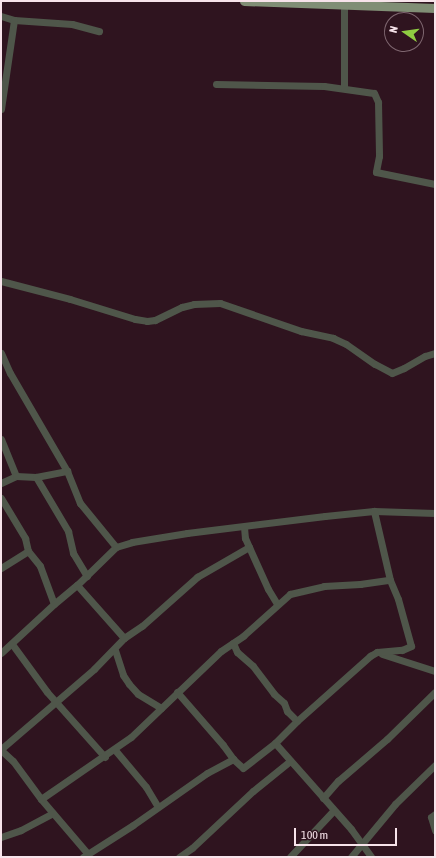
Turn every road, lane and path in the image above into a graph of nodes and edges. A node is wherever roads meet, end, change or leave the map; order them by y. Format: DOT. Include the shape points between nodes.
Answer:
graph roads {
  1 [pos="244,1"];
  2 [pos="344,5"];
  3 [pos="435,8"];
  4 [pos="1,16"];
  5 [pos="14,20"];
  6 [pos="99,31"];
  7 [pos="216,84"];
  8 [pos="344,88"];
  9 [pos="1,109"];
  10 [pos="435,184"];
  11 [pos="1,281"];
  12 [pos="1,353"];
  13 [pos="435,354"];
  14 [pos="1,439"];
  15 [pos="67,471"];
  16 [pos="16,476"];
  17 [pos="36,477"];
  18 [pos="1,483"];
  19 [pos="1,498"];
  20 [pos="374,511"];
  21 [pos="435,513"];
  22 [pos="244,527"];
  23 [pos="116,547"];
  24 [pos="249,547"];
  25 [pos="28,551"];
  26 [pos="1,568"];
  27 [pos="87,576"];
  28 [pos="390,580"];
  29 [pos="77,585"];
  30 [pos="54,604"];
  31 [pos="277,604"];
  32 [pos="124,638"];
  33 [pos="233,643"];
  34 [pos="12,644"];
  35 [pos="115,650"];
  36 [pos="377,652"];
  37 [pos="1,653"];
  38 [pos="435,671"];
  39 [pos="177,692"];
  40 [pos="435,692"];
  41 [pos="56,702"];
  42 [pos="161,708"];
  43 [pos="297,721"];
  44 [pos="275,743"];
  45 [pos="1,750"];
  46 [pos="115,750"];
  47 [pos="105,757"];
  48 [pos="233,759"];
  49 [pos="290,761"];
  50 [pos="435,765"];
  51 [pos="323,798"];
  52 [pos="41,799"];
  53 [pos="158,808"];
  54 [pos="333,810"];
  55 [pos="53,813"];
  56 [pos="435,814"];
  57 [pos="435,830"];
  58 [pos="1,837"];
  59 [pos="361,844"];
  60 [pos="85,855"];
  61 [pos="179,857"];
  62 [pos="290,857"];
  63 [pos="351,857"];
  64 [pos="371,857"];
  1 -- 2 [label="main road"];
  2 -- 3 [label="main road"];
  2 -- 8 [label="street"];
  4 -- 5 [label="street"];
  5 -- 6 [label="street" via="72,24"];
  5 -- 9 [label="street"];
  7 -- 8 [label="street"];
  8 -- 10 [label="street" via="374,93 378,102 379,156 376,172"];
  11 -- 13 [label="street" via="147,321 194,304 220,303 301,331 333,338 392,373 425,356"];
  12 -- 15 [label="street"];
  14 -- 16 [label="street"];
  15 -- 17 [label="street"];
  15 -- 23 [label="street" via="80,503"];
  16 -- 17 [label="street"];
  16 -- 18 [label="street"];
  17 -- 27 [label="street" via="68,532 73,554"];
  19 -- 25 [label="street" via="25,538"];
  20 -- 21 [label="street"];
  20 -- 22 [label="street"];
  20 -- 28 [label="street"];
  22 -- 23 [label="street" via="187,533"];
  22 -- 24 [label="street"];
  23 -- 27 [label="street"];
  24 -- 31 [label="street"];
  24 -- 32 [label="street" via="197,577 142,626"];
  25 -- 26 [label="street"];
  25 -- 30 [label="street" via="40,566"];
  27 -- 29 [label="street"];
  28 -- 31 [label="street" via="309,589 290,594"];
  28 -- 36 [label="street" via="411,646 402,650"];
  29 -- 30 [label="street"];
  29 -- 32 [label="street"];
  30 -- 34 [label="street"];
  31 -- 33 [label="street"];
  32 -- 35 [label="street"];
  33 -- 39 [label="street"];
  33 -- 43 [label="street" via="237,652 253,666"];
  34 -- 37 [label="street"];
  34 -- 41 [label="street"];
  35 -- 41 [label="street"];
  35 -- 42 [label="street" via="123,675 129,684 138,694"];
  36 -- 38 [label="street"];
  36 -- 43 [label="street" via="353,670"];
  39 -- 42 [label="street"];
  39 -- 48 [label="street"];
  40 -- 51 [label="street" via="387,739 338,781"];
  41 -- 45 [label="street"];
  41 -- 47 [label="street"];
  42 -- 46 [label="street"];
  43 -- 44 [label="street"];
  44 -- 48 [label="street" via="243,768"];
  44 -- 49 [label="street"];
  45 -- 52 [label="street" via="13,761"];
  46 -- 47 [label="street"];
  46 -- 53 [label="street" via="146,787"];
  47 -- 52 [label="street"];
  48 -- 53 [label="street" via="207,773"];
  49 -- 51 [label="street"];
  49 -- 61 [label="street"];
  50 -- 59 [label="street" via="395,804"];
  51 -- 54 [label="street"];
  52 -- 55 [label="street"];
  53 -- 60 [label="street"];
  54 -- 59 [label="street"];
  54 -- 62 [label="street"];
  55 -- 58 [label="street" via="21,830"];
  55 -- 60 [label="street"];
  56 -- 57 [label="street" via="431,817"];
  59 -- 63 [label="street"];
  59 -- 64 [label="street"];
}
